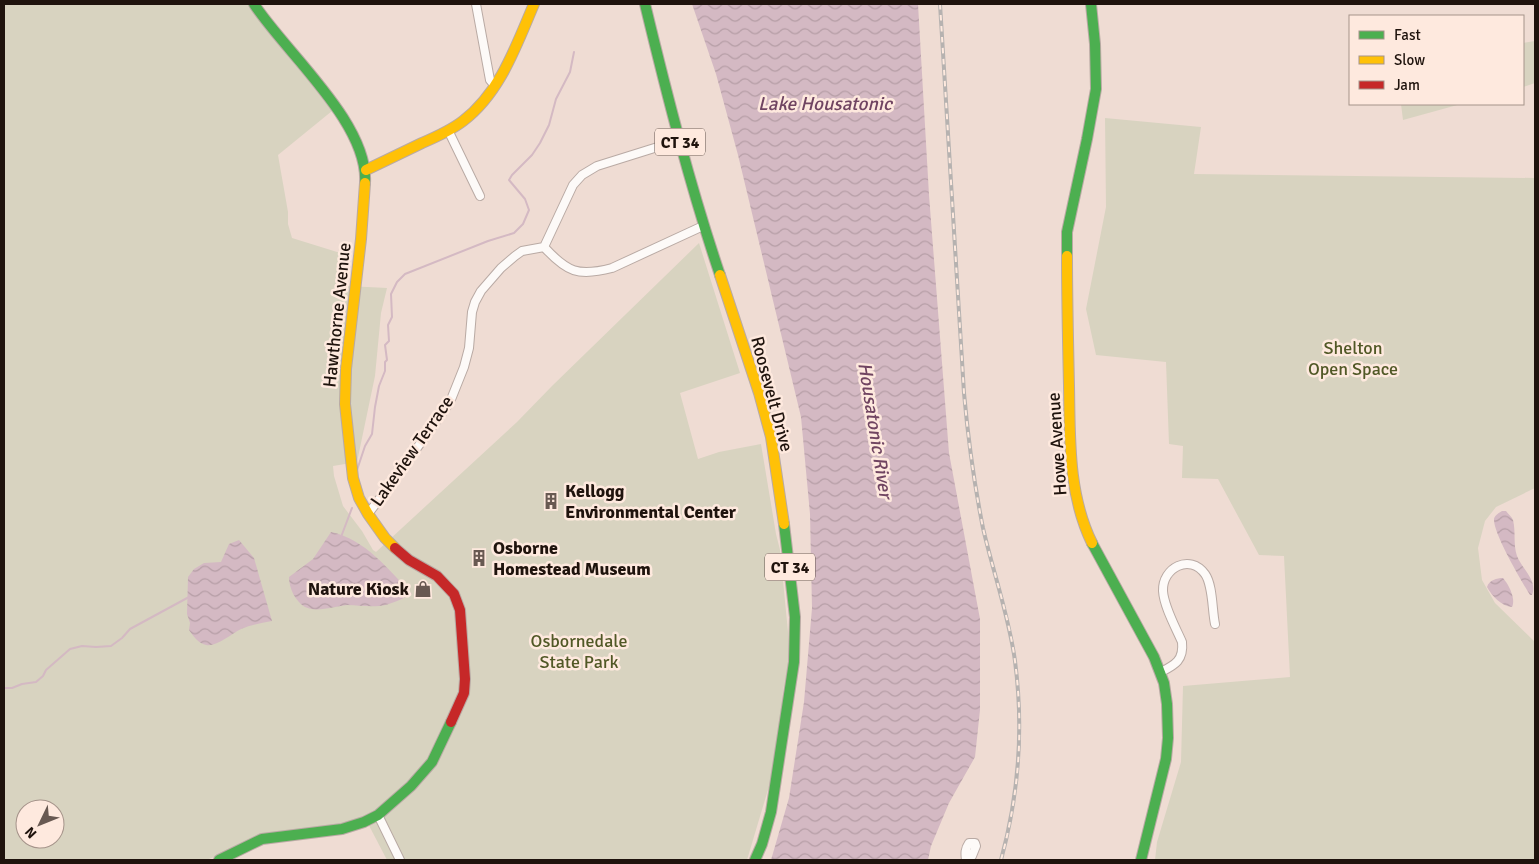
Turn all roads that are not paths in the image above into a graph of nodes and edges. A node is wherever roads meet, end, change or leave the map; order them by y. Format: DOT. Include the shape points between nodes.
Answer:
graph roads {
  1 [pos="254,4"];
  2 [pos="476,4"];
  3 [pos="534,4"];
  4 [pos="645,4"];
  5 [pos="1091,4"];
  6 [pos="495,86"];
  7 [pos="448,130"];
  8 [pos="680,140"];
  9 [pos="366,170"];
  10 [pos="480,196"];
  11 [pos="703,226"];
  12 [pos="544,247"];
  13 [pos="368,514"];
  14 [pos="1215,624"];
  15 [pos="1160,672"];
  16 [pos="378,815"];
  17 [pos="219,860"];
  18 [pos="400,860"];
  19 [pos="756,860"];
  20 [pos="1141,860"];
  1 -- 9 [label="main road, Hawthorne Avenue" via="326,92 354,136"];
  2 -- 6 [label="street" via="490,80"];
  3 -- 6 [label="main road"];
  4 -- 8 [label="main road, Roosevelt Drive / CT 34"];
  5 -- 15 [label="main road, Howe Avenue" via="1095,98 1067,232 1066,305 1072,473 1086,528"];
  6 -- 7 [label="main road" via="475,111"];
  7 -- 9 [label="main road"];
  7 -- 10 [label="street"];
  8 -- 11 [label="main road, Roosevelt Drive / CT 34"];
  8 -- 12 [label="street" via="596,166 582,175 572,185"];
  9 -- 13 [label="main road, Hawthorne Avenue" via="345,404 353,478"];
  11 -- 12 [label="street" via="601,271 570,270"];
  11 -- 19 [label="main road, Roosevelt Drive / CT 34" via="771,437 795,617 794,662 787,714 771,812"];
  12 -- 13 [label="street, Lakeview Terrace" via="522,251 481,291 472,312 464,367 450,402"];
  13 -- 16 [label="main road, Hawthorne Avenue" via="396,550 437,576 454,594 460,610 466,666 464,692 432,762"];
  14 -- 15 [label="street" via="1205,574 1191,564 1177,566 1164,580 1163,597 1182,649 1176,664"];
  15 -- 20 [label="main road, Howe Avenue" via="1167,704 1166,759"];
  16 -- 17 [label="main road, Hawthorne Avenue" via="342,829 262,839"];
  16 -- 18 [label="street"];
}
